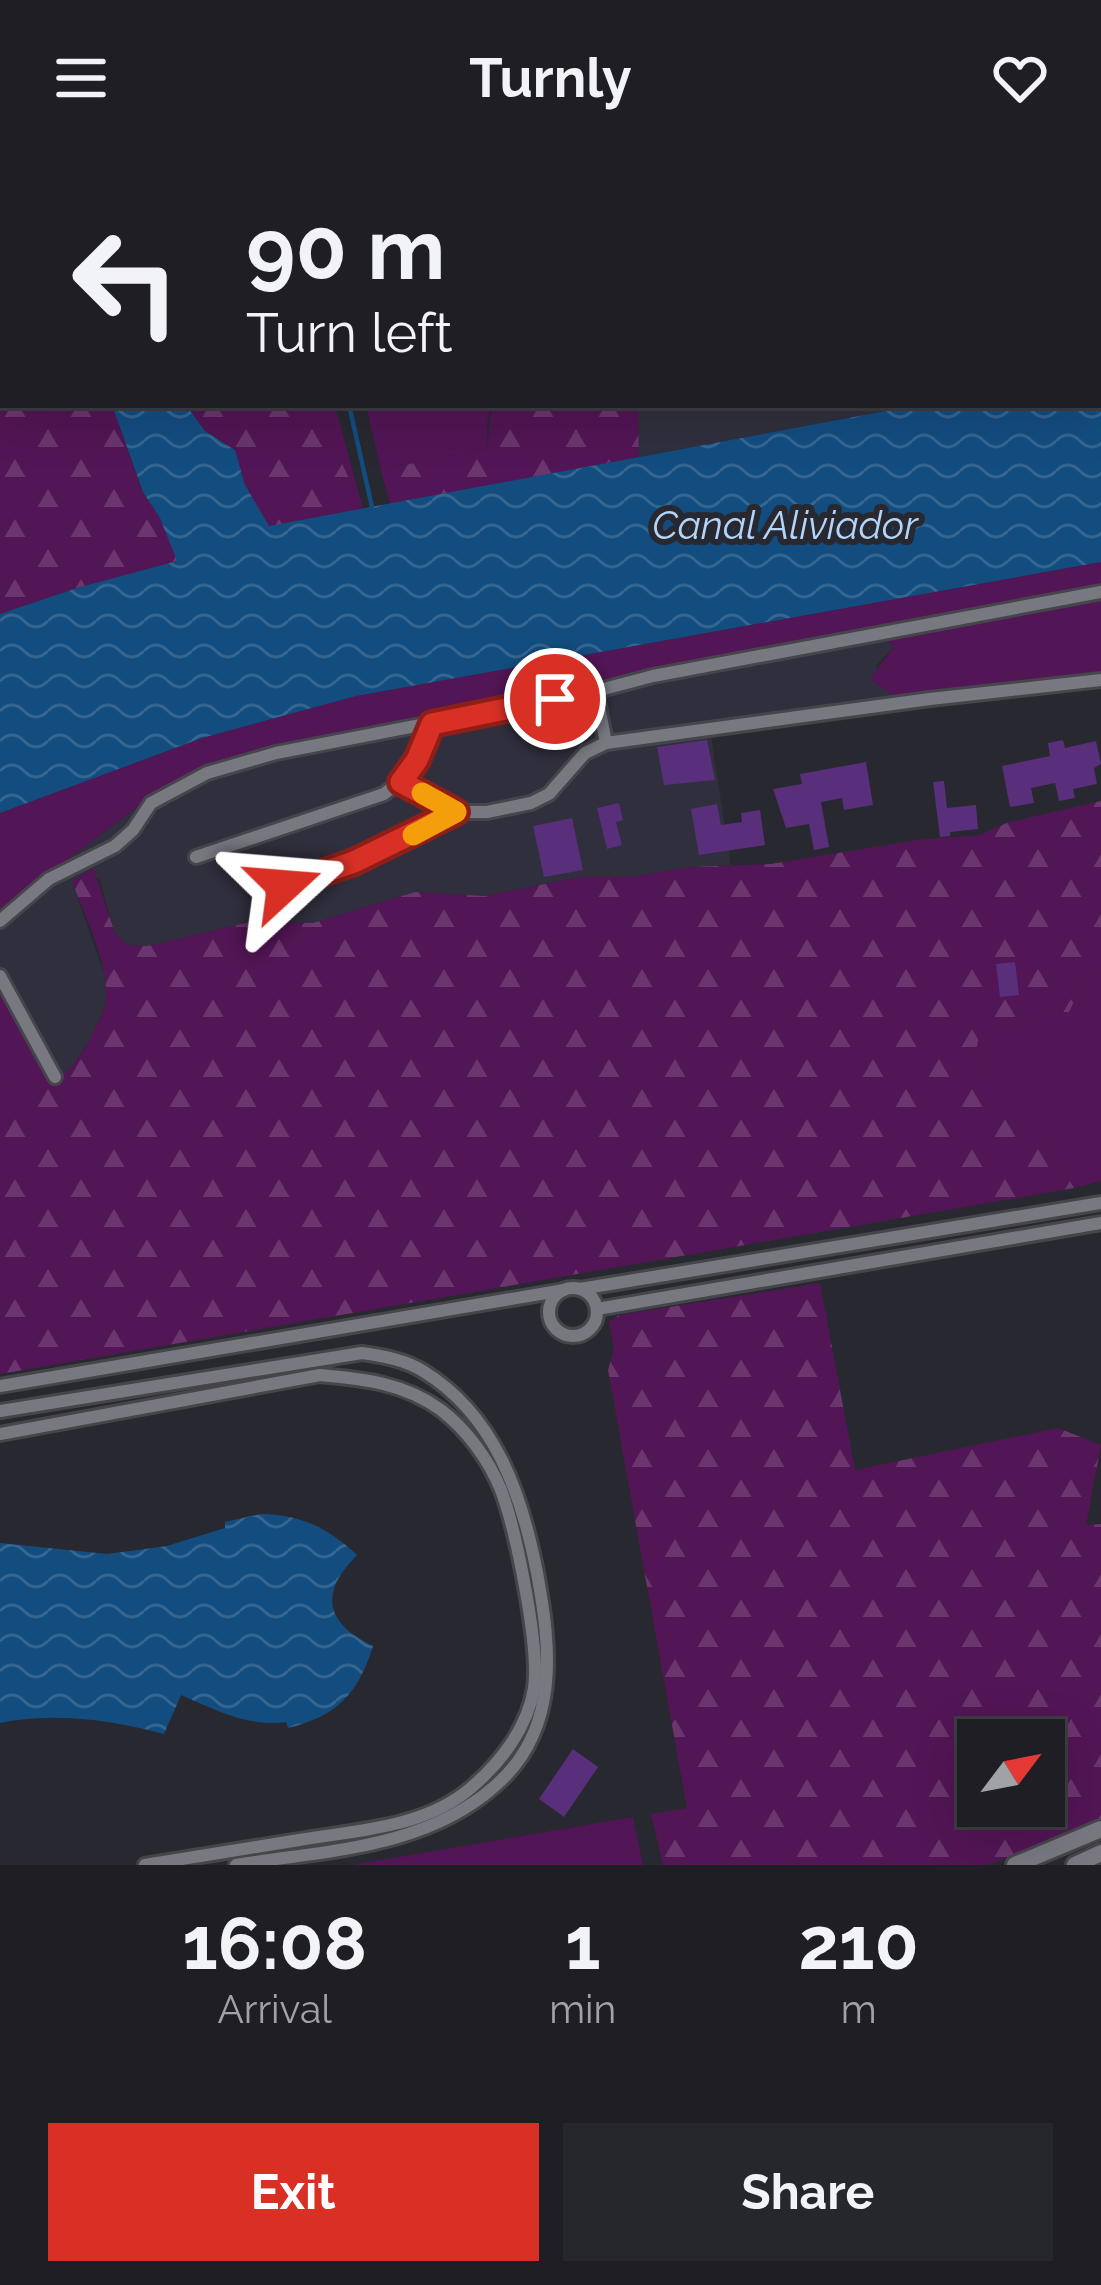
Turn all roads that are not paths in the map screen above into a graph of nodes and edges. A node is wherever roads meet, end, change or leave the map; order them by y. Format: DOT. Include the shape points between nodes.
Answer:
graph roads {
  1 [pos="1101,592"];
  2 [pos="1101,680"];
  3 [pos="596,691"];
  4 [pos="432,724"];
  5 [pos="606,743"];
  6 [pos="401,782"];
  7 [pos="456,812"];
  8 [pos="196,856"];
  9 [pos="266,879"];
  10 [pos="0,921"];
  11 [pos="0,976"];
  12 [pos="55,1077"];
  13 [pos="1101,1203"];
  14 [pos="976,1223"];
  15 [pos="1101,1223"];
  16 [pos="980,1244"];
  17 [pos="580,1289"];
  18 [pos="564,1290"];
  19 [pos="597,1309"];
  20 [pos="393,1358"];
  21 [pos="381,1382"];
  22 [pos="441,1385"];
  23 [pos="0,1386"];
  24 [pos="427,1402"];
  25 [pos="0,1411"];
  26 [pos="0,1434"];
  27 [pos="1101,1829"];
  28 [pos="1101,1853"];
  29 [pos="145,1865"];
  30 [pos="236,1865"];
  31 [pos="1015,1865"];
  32 [pos="1076,1865"];
  1 -- 3 [label="street"];
  2 -- 5 [label="street"];
  3 -- 4 [label="street"];
  3 -- 5 [label="street"];
  4 -- 6 [label="street"];
  4 -- 10 [label="street" via="207,773 151,803 115,845 49,878"];
  5 -- 7 [label="street" via="531,803"];
  6 -- 7 [label="street"];
  6 -- 8 [label="street"];
  7 -- 9 [label="street" via="354,862 284,886"];
  11 -- 12 [label="street"];
  13 -- 14 [label="street"];
  14 -- 16 [label="street"];
  14 -- 17 [label="street"];
  15 -- 16 [label="street"];
  16 -- 19 [label="street"];
  17 -- 18 [label="street"];
  17 -- 19 [label="street"];
  18 -- 19 [label="street" via="550,1309 565,1335 587,1332"];
  18 -- 23 [label="street"];
  20 -- 21 [label="street"];
  20 -- 22 [label="street"];
  20 -- 25 [label="street" via="362,1353"];
  21 -- 24 [label="street"];
  21 -- 26 [label="street" via="320,1376"];
  22 -- 24 [label="street"];
  22 -- 30 [label="street" via="488,1435 520,1502 549,1635 535,1729 497,1785 427,1831"];
  24 -- 29 [label="street" via="469,1436 502,1492 534,1639 534,1691 502,1759 454,1801 407,1822"];
  27 -- 31 [label="main road"];
  28 -- 32 [label="main road"];
}
